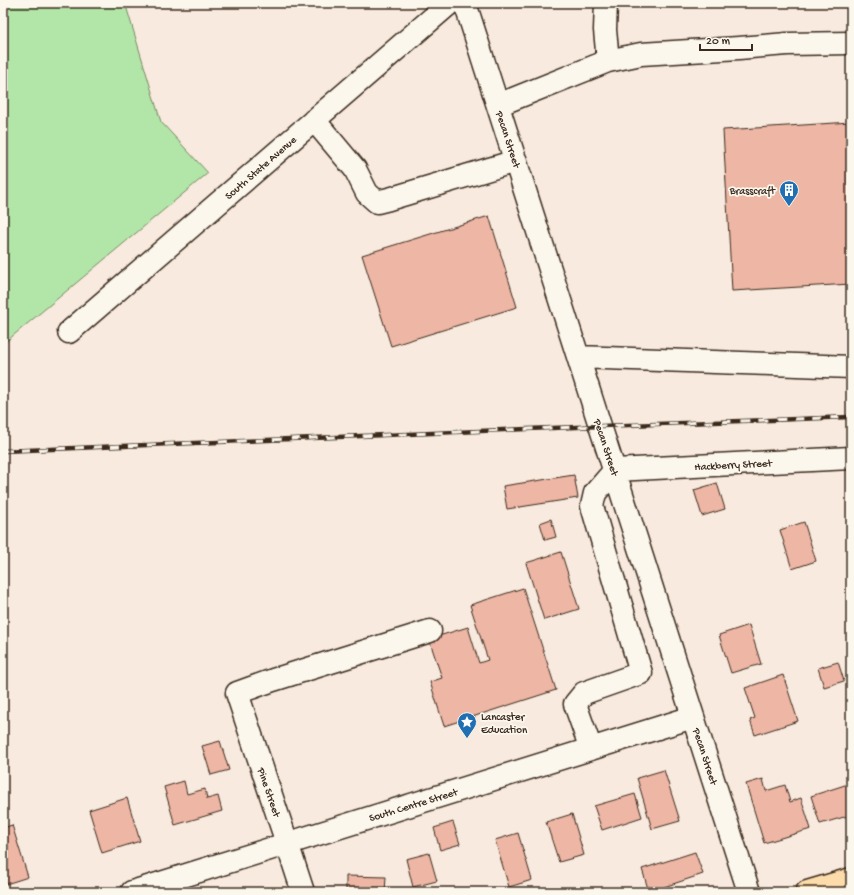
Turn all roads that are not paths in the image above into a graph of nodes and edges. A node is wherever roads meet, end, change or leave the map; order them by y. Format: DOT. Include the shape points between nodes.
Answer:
graph roads {
  1 [pos="450,3"];
  2 [pos="465,3"];
  3 [pos="606,3"];
  4 [pos="851,42"];
  5 [pos="608,61"];
  6 [pos="498,106"];
  7 [pos="314,120"];
  8 [pos="516,161"];
  9 [pos="69,332"];
  10 [pos="578,357"];
  11 [pos="851,367"];
  12 [pos="851,458"];
  13 [pos="615,470"];
  14 [pos="430,631"];
  15 [pos="693,717"];
  16 [pos="591,749"];
  17 [pos="288,844"];
  18 [pos="851,878"];
  19 [pos="132,892"];
  20 [pos="303,892"];
  21 [pos="749,892"];
  22 [pos="808,892"];
  1 -- 7 [label="street, South State Avenue"];
  2 -- 6 [label="street, Pecan Street"];
  3 -- 5 [label="street"];
  4 -- 5 [label="street" via="641,54"];
  5 -- 6 [label="street"];
  6 -- 8 [label="street, Pecan Street"];
  7 -- 8 [label="street" via="355,169 367,193 377,202"];
  7 -- 9 [label="street, South State Avenue"];
  8 -- 10 [label="street, Pecan Street"];
  10 -- 11 [label="street"];
  10 -- 13 [label="street, Pecan Street"];
  12 -- 13 [label="street, Hackberry Street"];
  13 -- 15 [label="street, Pecan Street"];
  13 -- 16 [label="street" via="595,493 592,506 641,673 584,693 575,704"];
  14 -- 17 [label="street, Pine Street" via="237,693"];
  15 -- 16 [label="street, South Centre Street"];
  15 -- 21 [label="street, Pecan Street"];
  16 -- 17 [label="street, South Centre Street"];
  17 -- 19 [label="street, South Centre Street"];
  17 -- 20 [label="street, Pine Street"];
  18 -- 22 [label="main road"];
}
